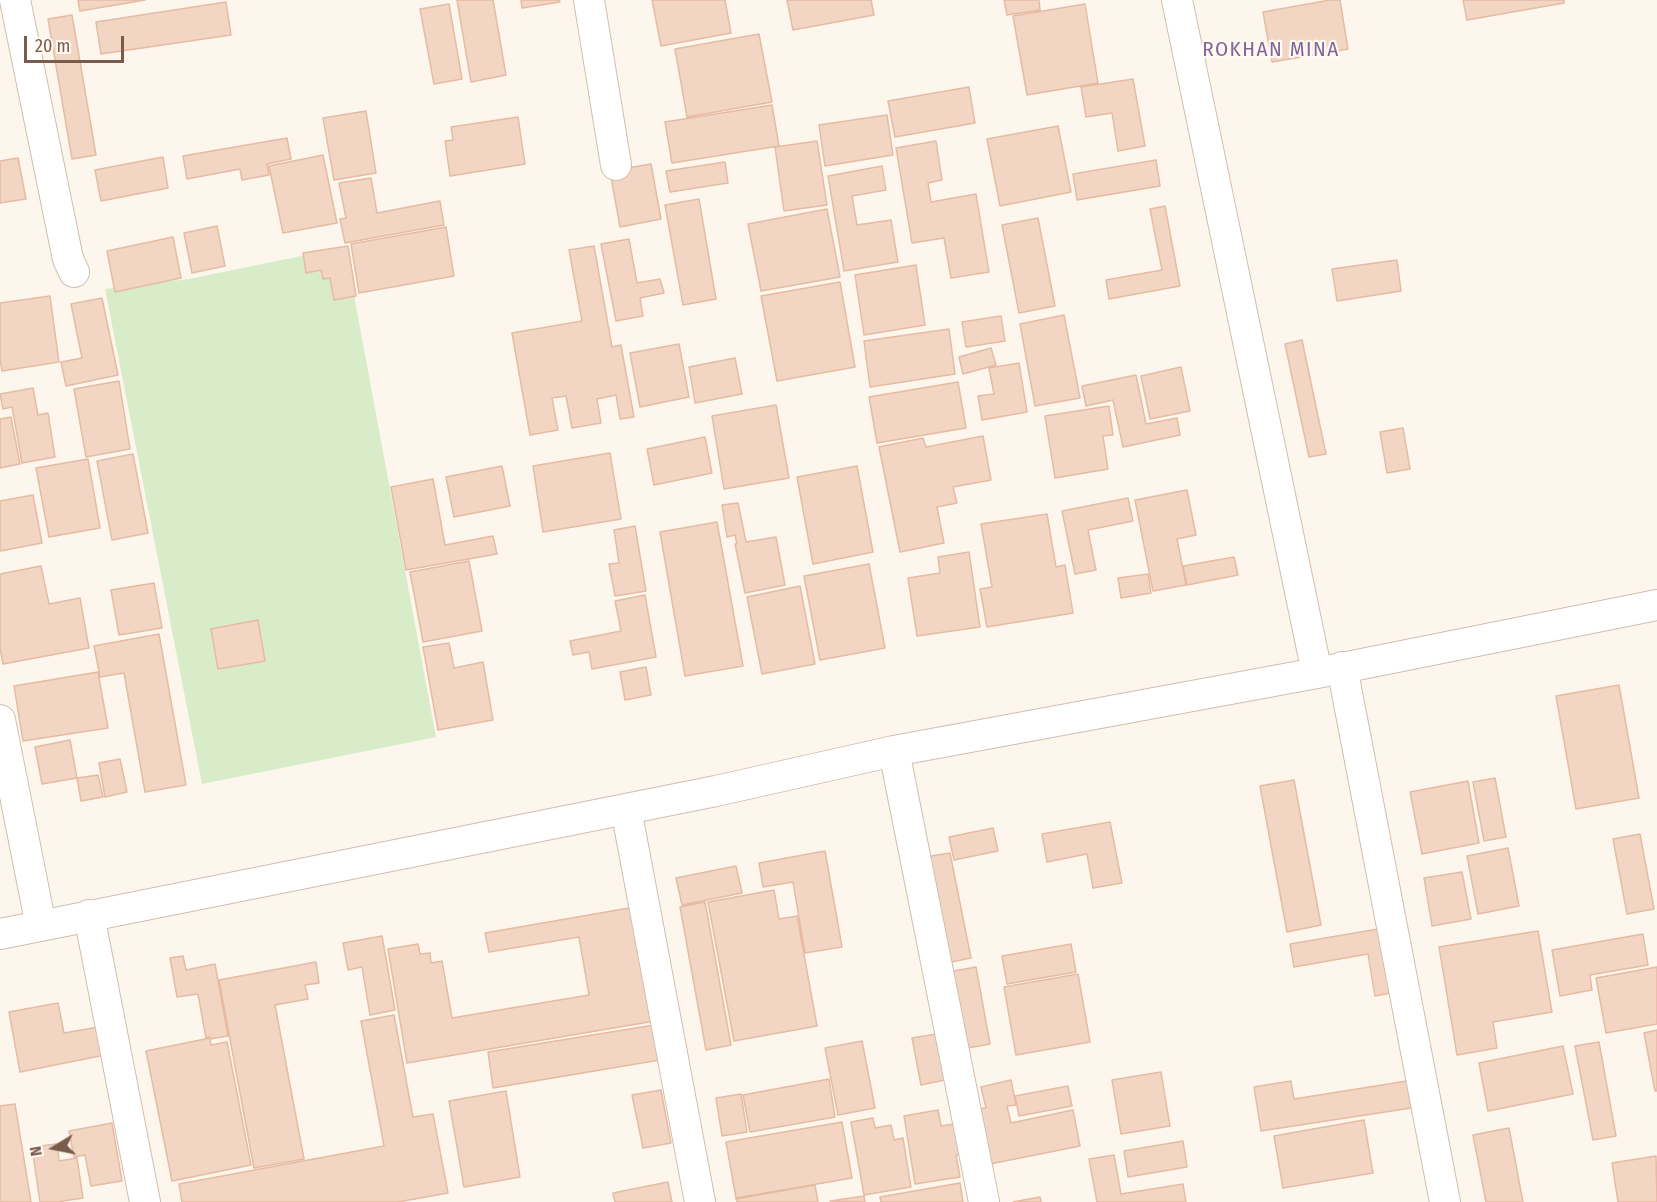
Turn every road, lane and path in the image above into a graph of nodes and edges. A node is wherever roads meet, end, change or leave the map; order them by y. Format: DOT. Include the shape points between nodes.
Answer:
graph roads {
  1 [pos="15,0"];
  2 [pos="590,0"];
  3 [pos="1177,0"];
  4 [pos="616,165"];
  5 [pos="74,272"];
  6 [pos="1657,605"];
  7 [pos="1329,670"];
  8 [pos="0,720"];
  9 [pos="894,751"];
  10 [pos="626,809"];
  11 [pos="89,915"];
  12 [pos="41,926"];
  13 [pos="0,933"];
  14 [pos="145,1202"];
  15 [pos="700,1202"];
  16 [pos="984,1202"];
  17 [pos="1445,1202"];
  1 -- 5 [label="street" via="68,259"];
  2 -- 4 [label="street"];
  3 -- 7 [label="street"];
  6 -- 7 [label="street"];
  7 -- 9 [label="street"];
  7 -- 17 [label="street"];
  8 -- 12 [label="street"];
  9 -- 10 [label="street"];
  9 -- 16 [label="street"];
  10 -- 11 [label="street"];
  10 -- 15 [label="street"];
  11 -- 12 [label="street"];
  11 -- 14 [label="street"];
  12 -- 13 [label="street"];
}
